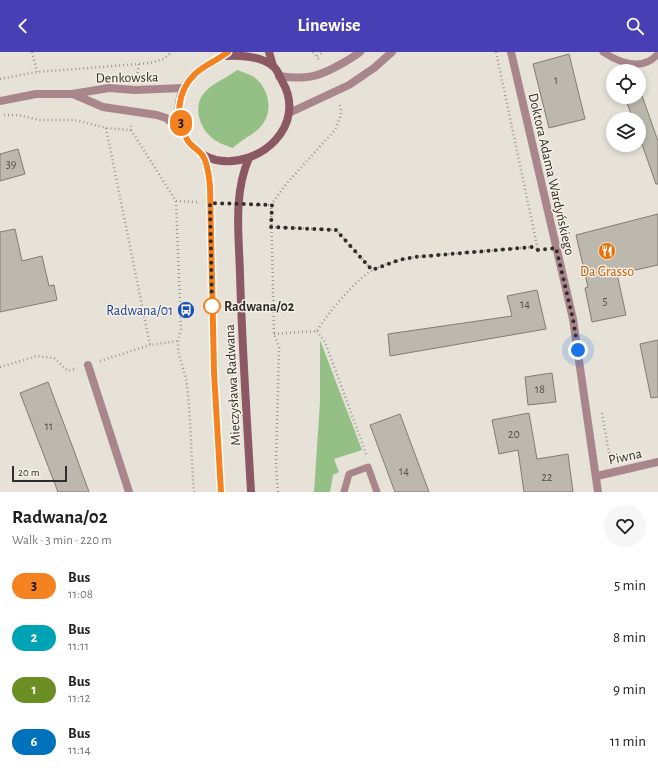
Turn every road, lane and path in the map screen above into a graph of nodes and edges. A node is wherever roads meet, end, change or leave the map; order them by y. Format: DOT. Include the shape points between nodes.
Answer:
graph roads {
  1 [pos="32,52"];
  2 [pos="172,52"];
  3 [pos="269,52"];
  4 [pos="312,52"];
  5 [pos="323,52"];
  6 [pos="360,52"];
  7 [pos="392,52"];
  8 [pos="496,52"];
  9 [pos="511,52"];
  10 [pos="603,52"];
  11 [pos="226,54"];
  12 [pos="658,54"];
  13 [pos="316,56"];
  14 [pos="273,66"];
  15 [pos="37,72"];
  16 [pos="325,73"];
  17 [pos="279,76"];
  18 [pos="0,79"];
  19 [pos="183,88"];
  20 [pos="334,92"];
  21 [pos="72,94"];
  22 [pos="0,101"];
  23 [pos="289,113"];
  24 [pos="0,115"];
  25 [pos="131,130"];
  26 [pos="182,130"];
  27 [pos="203,156"];
  28 [pos="249,158"];
  29 [pos="176,201"];
  30 [pos="210,203"];
  31 [pos="238,205"];
  32 [pos="272,205"];
  33 [pos="271,227"];
  34 [pos="556,248"];
  35 [pos="538,250"];
  36 [pos="372,270"];
  37 [pos="317,331"];
  38 [pos="274,334"];
  39 [pos="177,341"];
  40 [pos="150,345"];
  41 [pos="88,365"];
  42 [pos="0,367"];
  43 [pos="658,462"];
  44 [pos="370,463"];
  45 [pos="597,476"];
  46 [pos="129,492"];
  47 [pos="194,492"];
  48 [pos="221,492"];
  49 [pos="251,492"];
  50 [pos="278,492"];
  51 [pos="344,492"];
  52 [pos="377,492"];
  53 [pos="598,492"];
  1 -- 15 [label="path"];
  2 -- 15 [label="path" via="163,59 150,63"];
  3 -- 14 [label="main road"];
  4 -- 13 [label="path"];
  5 -- 13 [label="path"];
  6 -- 16 [label="street"];
  7 -- 20 [label="street" via="374,68"];
  8 -- 35 [label="path"];
  9 -- 34 [label="street, Doktora Adama Wardyńskiego"];
  10 -- 12 [label="lane" via="618,62 641,64 652,60"];
  11 -- 14 [label="main road" via="258,59"];
  11 -- 19 [label="main road" via="197,72"];
  13 -- 16 [label="path"];
  14 -- 17 [label="main road"];
  15 -- 18 [label="path"];
  16 -- 17 [label="street" via="308,78"];
  17 -- 23 [label="main road" via="287,90"];
  19 -- 21 [label="street, Denkowska" via="109,88"];
  19 -- 26 [label="main road" via="179,108"];
  20 -- 23 [label="street"];
  20 -- 32 [label="path" via="341,108 339,123 287,183"];
  21 -- 22 [label="street, Denkowska" via="36,94"];
  21 -- 26 [label="street, Denkowska" via="103,107 157,115 166,118"];
  23 -- 28 [label="main road" via="287,124 277,140"];
  24 -- 40 [label="path" via="18,115 40,120 75,120 106,128"];
  25 -- 29 [label="path"];
  26 -- 27 [label="main road" via="195,150"];
  27 -- 28 [label="main road" via="223,161"];
  27 -- 30 [label="main road, Mieczysława Radwana" via="208,170"];
  28 -- 31 [label="main road, Mieczysława Radwana" via="243,171"];
  29 -- 30 [label="path"];
  29 -- 39 [label="path" via="181,329"];
  30 -- 48 [label="main road, Mieczysława Radwana" via="214,372"];
  31 -- 32 [label="path"];
  31 -- 49 [label="main road, Mieczysława Radwana"];
  32 -- 33 [label="path"];
  33 -- 36 [label="path" via="336,230"];
  33 -- 38 [label="path"];
  34 -- 35 [label="path"];
  34 -- 45 [label="street, Doktora Adama Wardyńskiego" via="573,319"];
  35 -- 36 [label="path" via="533,247 415,257"];
  36 -- 37 [label="path" via="327,314"];
  37 -- 38 [label="path"];
  37 -- 44 [label="path" via="325,342"];
  38 -- 50 [label="path" via="279,347 276,466"];
  39 -- 40 [label="path"];
  39 -- 47 [label="path" via="186,384"];
  40 -- 41 [label="path"];
  41 -- 42 [label="path" via="68,371 54,358 37,356"];
  41 -- 46 [label="street"];
  43 -- 45 [label="street, Piwna"];
  45 -- 53 [label="street, Doktora Adama Wardyńskiego"];
  51 -- 52 [label="lane" via="349,474 368,467"];
}
